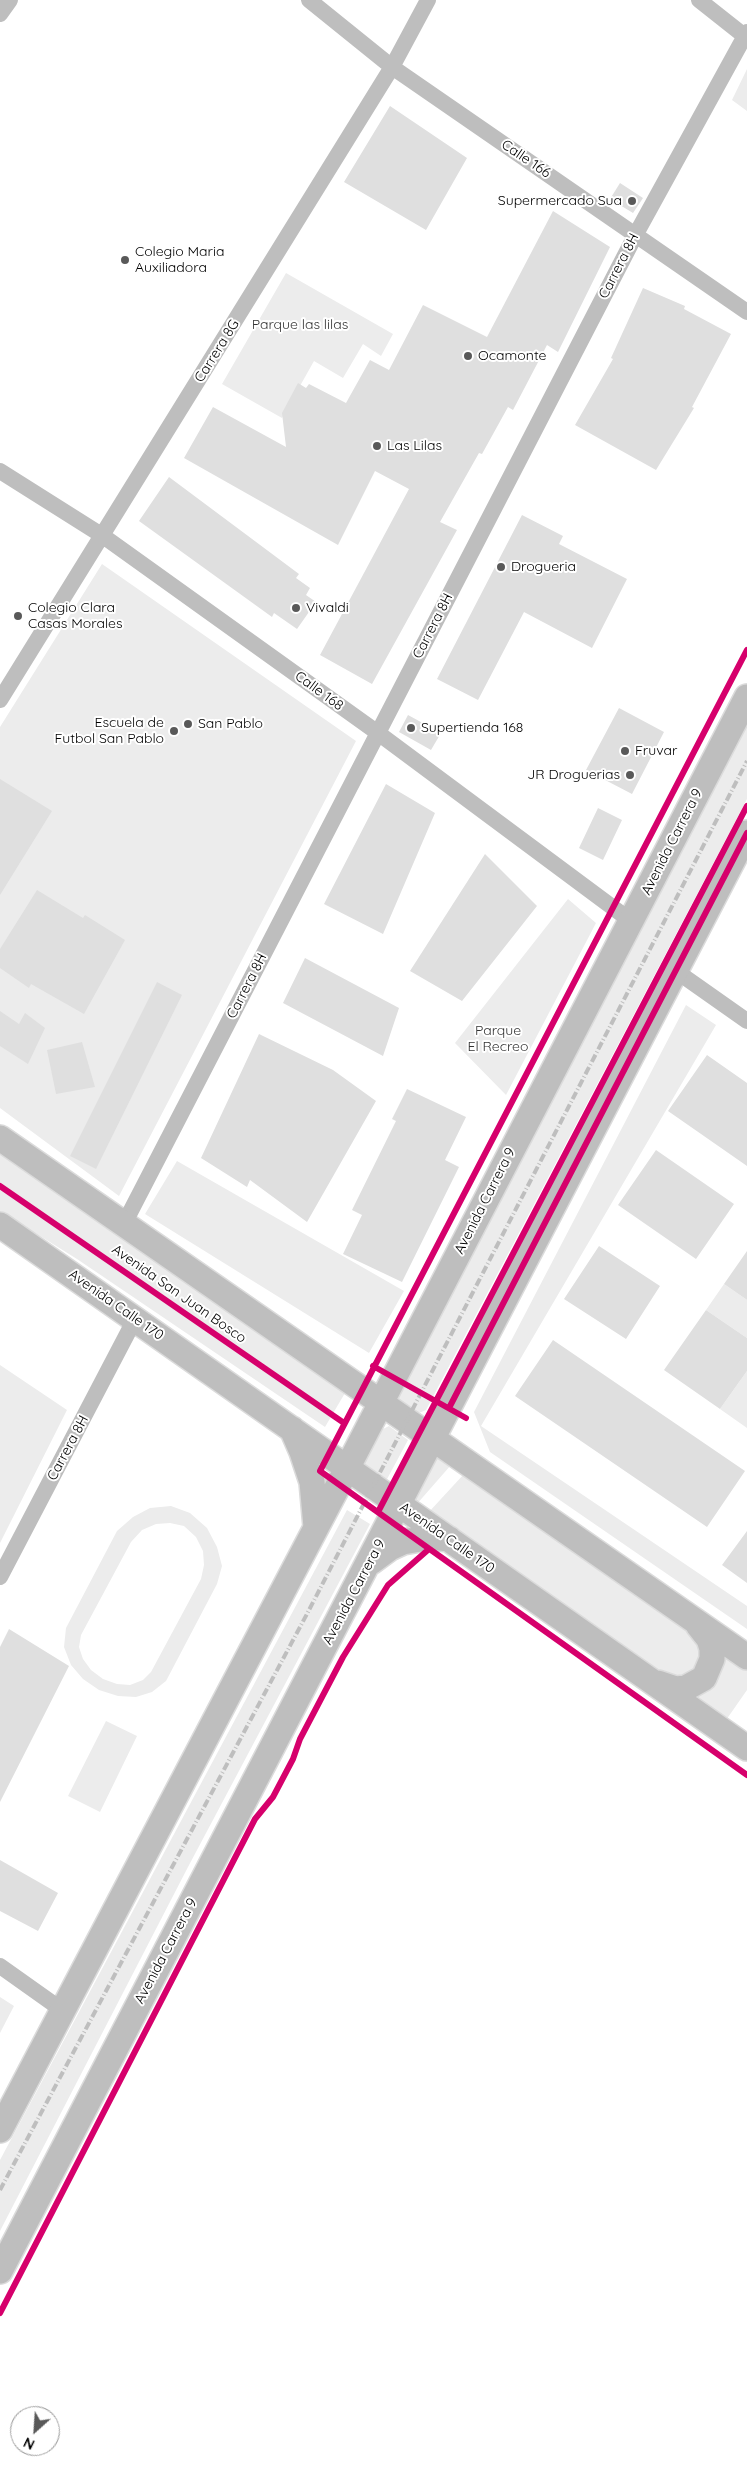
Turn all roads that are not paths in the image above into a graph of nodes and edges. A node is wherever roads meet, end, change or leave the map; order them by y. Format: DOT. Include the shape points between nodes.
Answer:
graph roads {
  1 [pos="10,0"];
  2 [pos="308,0"];
  3 [pos="428,0"];
  4 [pos="700,0"];
  5 [pos="0,14"];
  6 [pos="746,35"];
  7 [pos="392,67"];
  8 [pos="636,234"];
  9 [pos="747,312"];
  10 [pos="0,471"];
  11 [pos="103,536"];
  12 [pos="747,697"];
  13 [pos="0,700"];
  14 [pos="378,733"];
  15 [pos="747,833"];
  16 [pos="631,921"];
  17 [pos="676,971"];
  18 [pos="747,1021"];
  19 [pos="0,1138"];
  20 [pos="0,1224"];
  21 [pos="124,1224"];
  22 [pos="135,1319"];
  23 [pos="381,1402"];
  24 [pos="292,1429"];
  25 [pos="434,1439"];
  26 [pos="347,1468"];
  27 [pos="400,1504"];
  28 [pos="316,1527"];
  29 [pos="449,1539"];
  30 [pos="369,1563"];
  31 [pos="0,1577"];
  32 [pos="681,1612"];
  33 [pos="747,1657"];
  34 [pos="647,1677"];
  35 [pos="747,1748"];
  36 [pos="0,1966"];
  37 [pos="62,2010"];
  38 [pos="0,2130"];
  39 [pos="0,2271"];
  1 -- 5 [label="street"];
  2 -- 7 [label="street, Calle 166"];
  3 -- 7 [label="street, Carrera 8G"];
  4 -- 6 [label="street"];
  6 -- 8 [label="street, Carrera 8H"];
  7 -- 8 [label="street, Calle 166"];
  7 -- 11 [label="street, Carrera 8G"];
  8 -- 9 [label="street, Calle 166"];
  8 -- 14 [label="street, Carrera 8H"];
  10 -- 11 [label="street, Calle 168"];
  11 -- 13 [label="street, Carrera 8G"];
  11 -- 14 [label="street, Calle 168"];
  12 -- 16 [label="main road, Avenida Carrera 9"];
  14 -- 16 [label="street, Calle 168"];
  14 -- 21 [label="street, Carrera 8H"];
  15 -- 17 [label="main road, Avenida Carrera 9"];
  16 -- 23 [label="main road, Avenida Carrera 9"];
  17 -- 18 [label="street"];
  17 -- 25 [label="main road, Avenida Carrera 9"];
  19 -- 21 [label="main road"];
  20 -- 22 [label="main road, Avenida Calle 170"];
  21 -- 23 [label="main road"];
  22 -- 24 [label="main road, Avenida Calle 170"];
  22 -- 31 [label="street, Carrera 8H"];
  23 -- 25 [label="main road"];
  23 -- 26 [label="main road, Avenida Carrera 9"];
  24 -- 26 [label="main road, Avenida Calle 170"];
  24 -- 28 [label="main road" via="312,1482"];
  25 -- 27 [label="main road, Avenida Carrera 9"];
  25 -- 32 [label="main road"];
  26 -- 27 [label="main road, Avenida Calle 170"];
  26 -- 28 [label="main road, Avenida Carrera 9"];
  27 -- 29 [label="main road, Avenida Calle 170"];
  27 -- 30 [label="main road, Avenida Carrera 9"];
  28 -- 37 [label="main road, Avenida Carrera 9"];
  29 -- 30 [label="main road" via="432,1537 403,1542"];
  29 -- 34 [label="main road, Avenida Calle 170"];
  30 -- 39 [label="main road, Avenida Carrera 9"];
  32 -- 33 [label="main road"];
  32 -- 34 [label="main road" via="710,1639 712,1659 709,1669 704,1678 686,1688 666,1687"];
  34 -- 35 [label="main road, Avenida Calle 170"];
  36 -- 37 [label="street"];
  37 -- 38 [label="main road, Avenida Carrera 9"];
}
